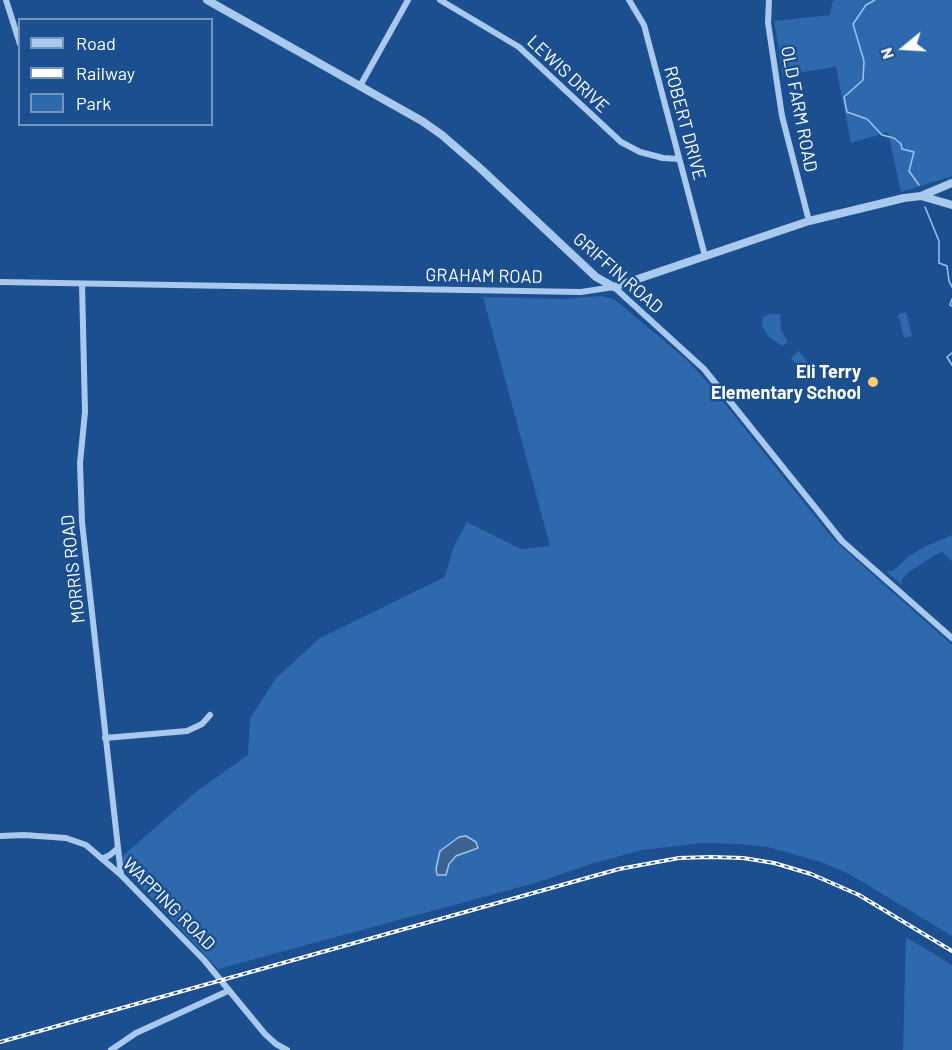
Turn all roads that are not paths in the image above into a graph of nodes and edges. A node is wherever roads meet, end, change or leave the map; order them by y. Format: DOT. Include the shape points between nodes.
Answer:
graph roads {
  1 [pos="6,0"];
  2 [pos="207,0"];
  3 [pos="408,0"];
  4 [pos="440,0"];
  5 [pos="629,0"];
  6 [pos="769,0"];
  7 [pos="18,38"];
  8 [pos="360,86"];
  9 [pos="679,159"];
  10 [pos="952,183"];
  11 [pos="921,196"];
  12 [pos="952,205"];
  13 [pos="808,221"];
  14 [pos="705,256"];
  15 [pos="0,282"];
  16 [pos="82,284"];
  17 [pos="614,287"];
  18 [pos="952,638"];
  19 [pos="210,715"];
  20 [pos="105,738"];
  21 [pos="0,836"];
  22 [pos="117,849"];
  23 [pos="102,859"];
  24 [pos="121,875"];
  25 [pos="228,991"];
  26 [pos="111,1050"];
  27 [pos="287,1050"];
  1 -- 7 [label="street"];
  2 -- 8 [label="street, GRIFFIN ROAD"];
  3 -- 8 [label="street"];
  4 -- 9 [label="street, LEWIS DRIVE" via="519,47 621,142 640,152"];
  5 -- 9 [label="street, ROBERT DRIVE" via="644,25"];
  6 -- 13 [label="street, OLD FARM ROAD" via="768,23 782,116"];
  8 -- 17 [label="street, GRIFFIN ROAD" via="442,135 596,277"];
  9 -- 14 [label="street, ROBERT DRIVE"];
  10 -- 11 [label="street"];
  11 -- 12 [label="street, GRAHAM ROAD"];
  11 -- 13 [label="street, GRAHAM ROAD"];
  13 -- 14 [label="street, GRAHAM ROAD"];
  14 -- 17 [label="street, GRAHAM ROAD"];
  15 -- 16 [label="street, GRAHAM ROAD"];
  16 -- 17 [label="street, GRAHAM ROAD" via="581,292"];
  16 -- 20 [label="street, MORRIS ROAD" via="85,412 80,492"];
  17 -- 18 [label="street, GRIFFIN ROAD" via="704,369 842,541"];
  19 -- 20 [label="street" via="187,732"];
  20 -- 22 [label="street, MORRIS ROAD"];
  21 -- 23 [label="street, WAPPING ROAD" via="66,838 86,845"];
  22 -- 23 [label="street"];
  22 -- 24 [label="street, MORRIS ROAD"];
  23 -- 24 [label="street, WAPPING ROAD"];
  24 -- 25 [label="street, WAPPING ROAD" via="204,960"];
  25 -- 26 [label="street" via="136,1033"];
  25 -- 27 [label="street, WAPPING ROAD" via="265,1034"];
}
